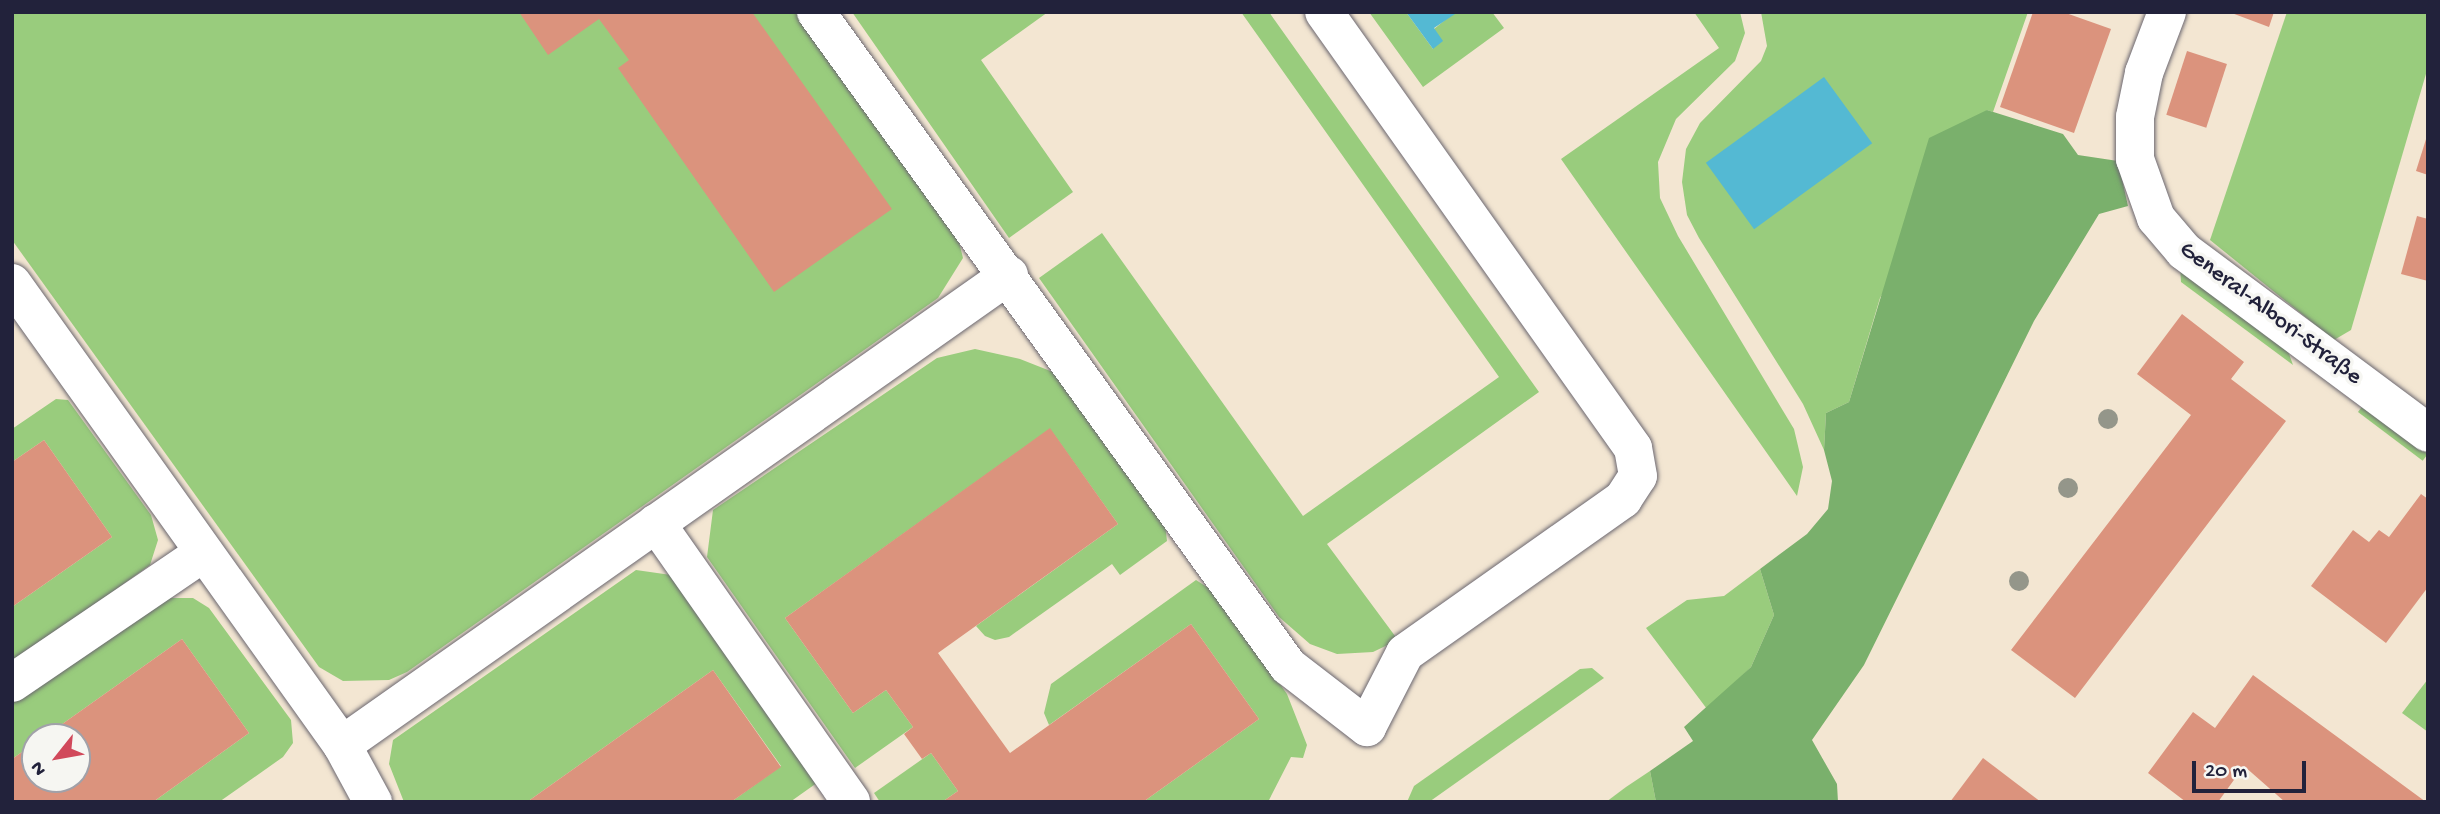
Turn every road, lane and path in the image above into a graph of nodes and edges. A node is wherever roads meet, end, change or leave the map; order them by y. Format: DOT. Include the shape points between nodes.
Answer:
graph roads {
  1 [pos="816,12"];
  2 [pos="1324,12"];
  3 [pos="2167,12"];
  4 [pos="1009,275"];
  5 [pos="12,283"];
  6 [pos="2428,433"];
  7 [pos="656,523"];
  8 [pos="203,553"];
  9 [pos="12,683"];
  10 [pos="342,745"];
  11 [pos="373,802"];
  12 [pos="851,802"];
  1 -- 4 [label="street"];
  2 -- 4 [label="street" via="1633,448 1638,476 1623,499 1405,653 1367,727 1288,666"];
  3 -- 6 [label="street, General-Albori-Straße" via="2144,73 2135,117 2135,159 2156,218 2184,251"];
  4 -- 7 [label="street"];
  5 -- 8 [label="street"];
  7 -- 10 [label="street"];
  7 -- 12 [label="street"];
  8 -- 9 [label="street"];
  8 -- 10 [label="street"];
  10 -- 11 [label="street"];
}
